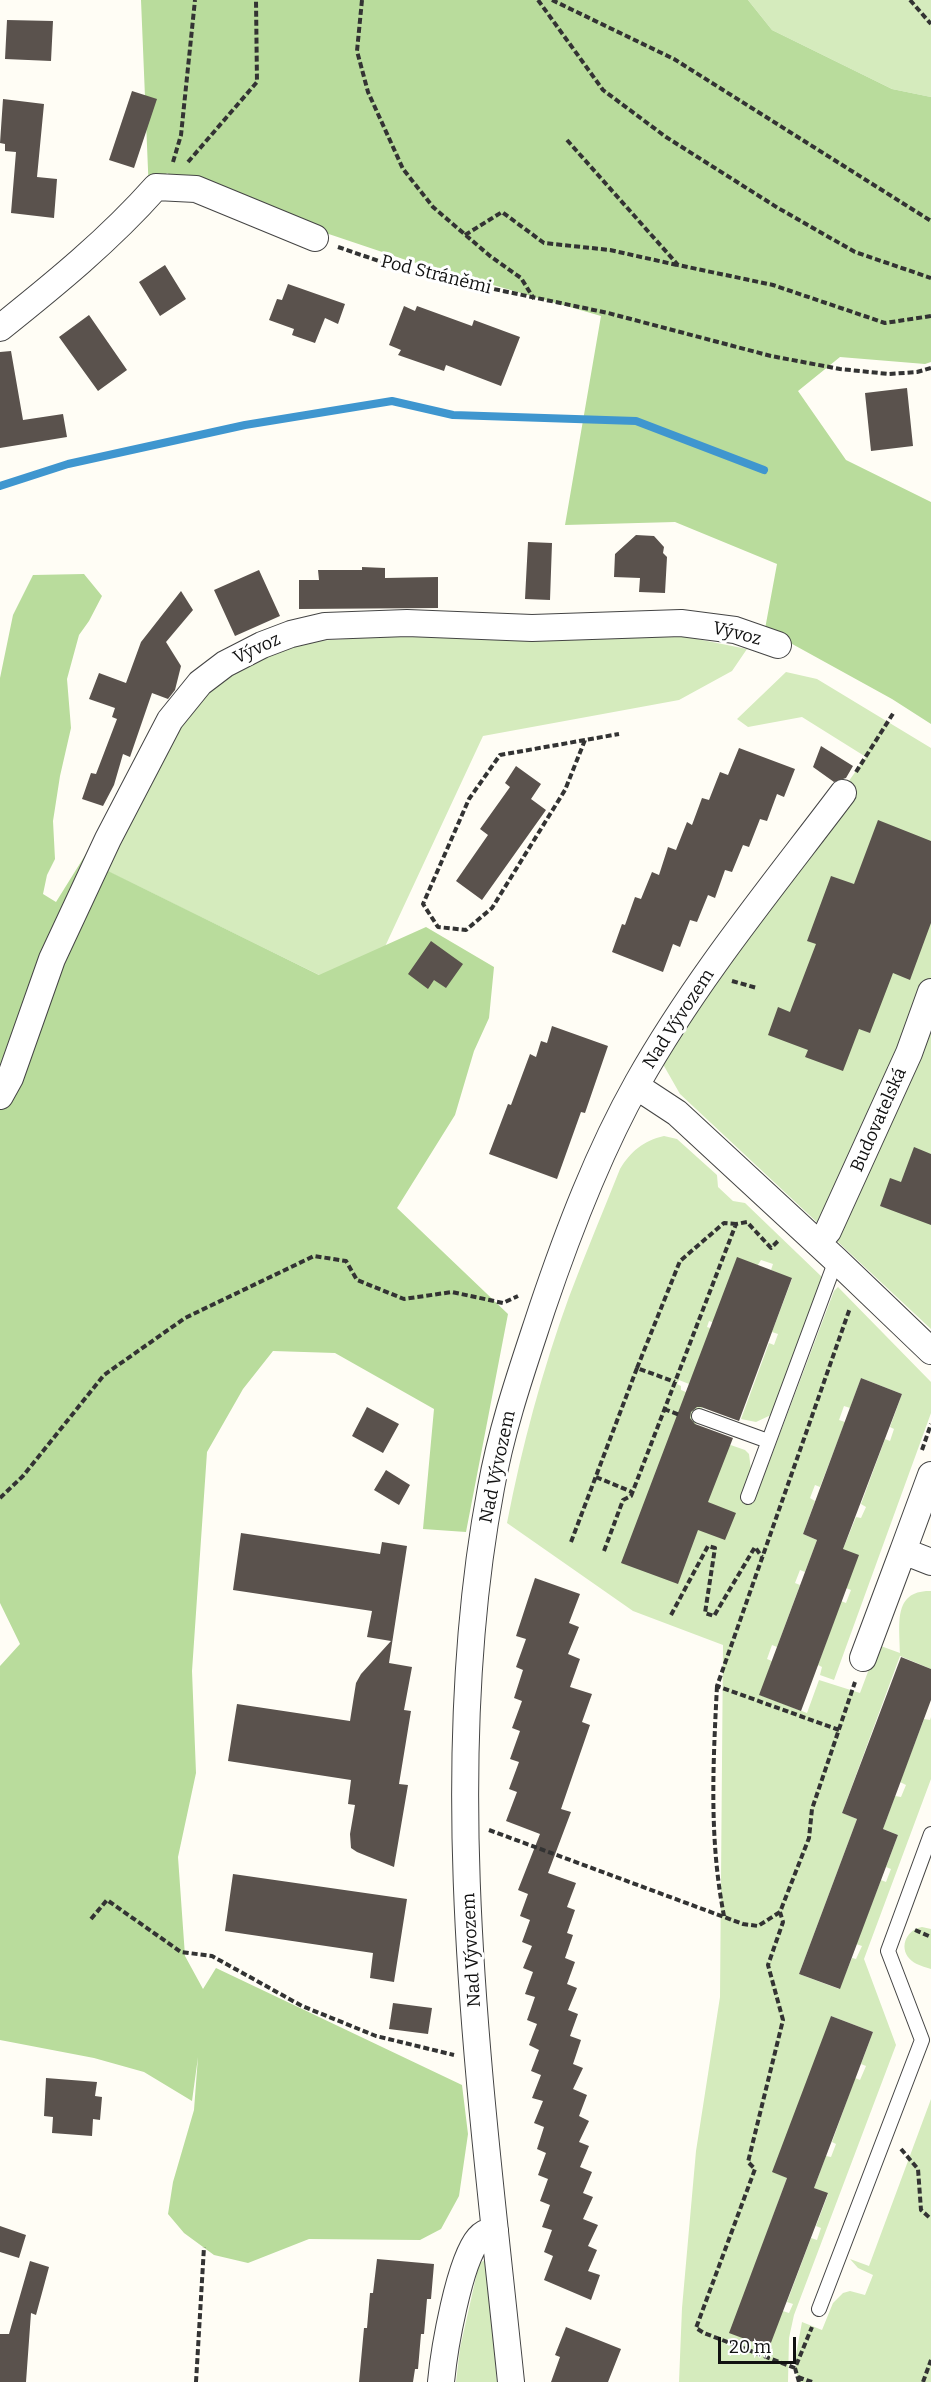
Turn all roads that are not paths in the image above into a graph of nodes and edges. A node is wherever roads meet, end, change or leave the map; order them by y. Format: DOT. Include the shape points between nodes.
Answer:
graph roads {
  1 [pos="315,238"];
  2 [pos="0,328"];
  3 [pos="778,645"];
  4 [pos="843,793"];
  5 [pos="931,992"];
  6 [pos="636,1086"];
  7 [pos="0,1096"];
  8 [pos="818,1243"];
  9 [pos="836,1260"];
  10 [pos="931,1351"];
  11 [pos="699,1416"];
  12 [pos="768,1441"];
  13 [pos="931,1475"];
  14 [pos="748,1497"];
  15 [pos="903,1551"];
  16 [pos="931,1562"];
  17 [pos="863,1658"];
  18 [pos="931,1834"];
  19 [pos="495,2230"];
  20 [pos="819,2309"];
  21 [pos="441,2382"];
  22 [pos="511,2382"];
  1 -- 2 [label="street" via="196,189 156,187 56,284"];
  3 -- 7 [label="street, Vývoz" via="735,630 681,623 532,628 372,624 325,626 291,634 225,664 200,683 170,720 113,829 52,959"];
  4 -- 6 [label="street, Nad Vývozem" via="750,912"];
  5 -- 8 [label="street, Budovatelská" via="909,1053 828,1231"];
  6 -- 8 [label="street" via="677,1113"];
  6 -- 19 [label="street, Nad Vývozem" via="592,1176 516,1385 491,1485 478,1569 467,1683 467,1867 478,2061"];
  8 -- 9 [label="street"];
  9 -- 10 [label="street"];
  9 -- 12 [label="lane"];
  11 -- 12 [label="lane"];
  12 -- 14 [label="lane"];
  13 -- 15 [label="street"];
  15 -- 16 [label="street"];
  15 -- 17 [label="street"];
  18 -- 20 [label="lane" via="888,1952 922,2040"];
  19 -- 21 [label="street" via="479,2237 470,2254 448,2333"];
  19 -- 22 [label="street, Nad Vývozem"];
}
